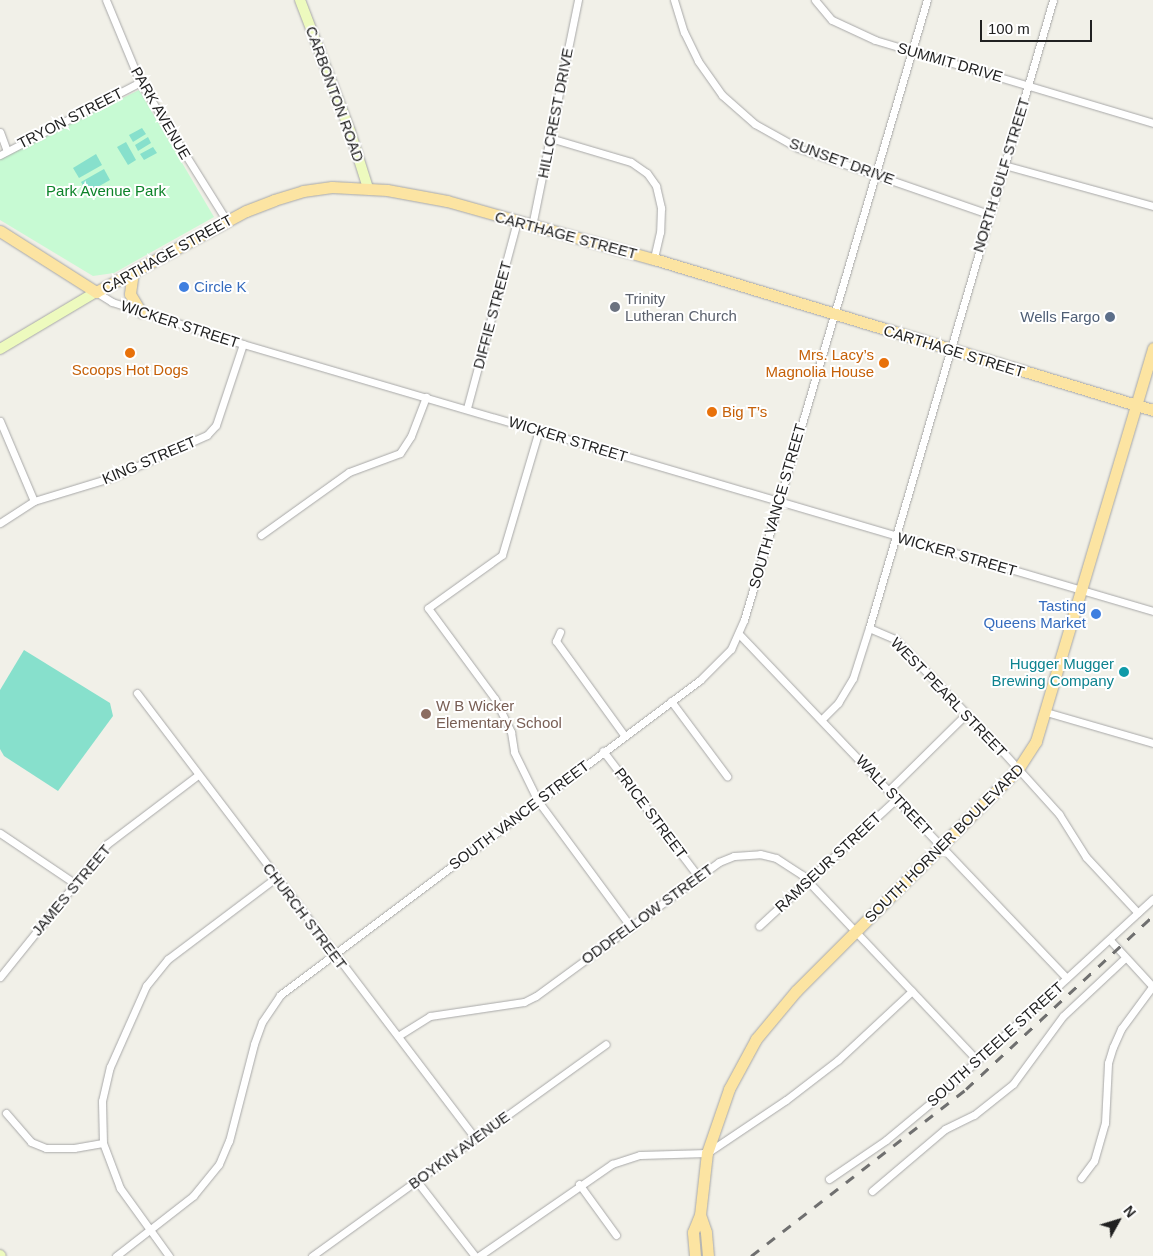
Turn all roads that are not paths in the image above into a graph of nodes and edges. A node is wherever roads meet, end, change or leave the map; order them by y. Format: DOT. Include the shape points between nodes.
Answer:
graph roads {
  1 [pos="106,0"];
  2 [pos="300,0"];
  3 [pos="578,0"];
  4 [pos="674,0"];
  5 [pos="815,0"];
  6 [pos="927,0"];
  7 [pos="1053,0"];
  8 [pos="912,52"];
  9 [pos="140,82"];
  10 [pos="1028,85"];
  11 [pos="1153,123"];
  12 [pos="0,132"];
  13 [pos="550,138"];
  14 [pos="7,151"];
  15 [pos="0,155"];
  16 [pos="1004,165"];
  17 [pos="875,174"];
  18 [pos="368,188"];
  19 [pos="1153,206"];
  20 [pos="988,214"];
  21 [pos="226,221"];
  22 [pos="517,222"];
  23 [pos="532,226"];
  24 [pos="0,231"];
  25 [pos="654,259"];
  26 [pos="133,272"];
  27 [pos="96,292"];
  28 [pos="141,312"];
  29 [pos="833,315"];
  30 [pos="243,344"];
  31 [pos="1153,348"];
  32 [pos="0,349"];
  33 [pos="948,349"];
  34 [pos="426,397"];
  35 [pos="1138,405"];
  36 [pos="467,408"];
  37 [pos="1153,410"];
  38 [pos="0,421"];
  39 [pos="539,430"];
  40 [pos="34,501"];
  41 [pos="778,501"];
  42 [pos="0,523"];
  43 [pos="261,535"];
  44 [pos="894,536"];
  45 [pos="1083,590"];
  46 [pos="1153,611"];
  47 [pos="869,628"];
  48 [pos="560,632"];
  49 [pos="739,634"];
  50 [pos="137,693"];
  51 [pos="671,700"];
  52 [pos="1046,712"];
  53 [pos="966,714"];
  54 [pos="822,719"];
  55 [pos="624,735"];
  56 [pos="1153,743"];
  57 [pos="604,751"];
  58 [pos="1018,769"];
  59 [pos="198,775"];
  60 [pos="726,776"];
  61 [pos="889,790"];
  62 [pos="897,798"];
  63 [pos="538,801"];
  64 [pos="0,833"];
  65 [pos="942,846"];
  66 [pos="698,876"];
  67 [pos="276,877"];
  68 [pos="808,881"];
  69 [pos="74,883"];
  70 [pos="1153,899"];
  71 [pos="1138,913"];
  72 [pos="759,926"];
  73 [pos="631,927"];
  74 [pos="857,930"];
  75 [pos="1110,940"];
  76 [pos="333,954"];
  77 [pos="1125,958"];
  78 [pos="0,976"];
  79 [pos="1067,978"];
  80 [pos="1153,987"];
  81 [pos="912,991"];
  82 [pos="398,1036"];
  83 [pos="606,1044"];
  84 [pos="977,1060"];
  85 [pos="6,1114"];
  86 [pos="475,1138"];
  87 [pos="103,1143"];
  88 [pos="707,1153"];
  89 [pos="1081,1178"];
  90 [pos="829,1179"];
  91 [pos="416,1180"];
  92 [pos="579,1184"];
  93 [pos="872,1191"];
  94 [pos="700,1215"];
  95 [pos="150,1231"];
  96 [pos="616,1235"];
  97 [pos="116,1256"];
  98 [pos="168,1256"];
  99 [pos="312,1256"];
  100 [pos="475,1256"];
  101 [pos="479,1256"];
  102 [pos="695,1256"];
  103 [pos="708,1256"];
  1 -- 9 [label="street, PARK AVENUE"];
  2 -- 18 [label="street, CARBONTON ROAD"];
  3 -- 13 [label="street, HILLCREST DRIVE"];
  4 -- 17 [label="street, SUNSET DRIVE" via="698,61 722,96 746,118 798,148"];
  5 -- 8 [label="street, SUMMIT DRIVE" via="832,20 854,32"];
  6 -- 8 [label="street, SOUTH VANCE STREET"];
  7 -- 10 [label="street, NORTH GULF STREET"];
  8 -- 10 [label="street, SUMMIT DRIVE"];
  8 -- 17 [label="street, SOUTH VANCE STREET"];
  9 -- 14 [label="street, TRYON STREET"];
  9 -- 21 [label="street, PARK AVENUE"];
  10 -- 11 [label="street, SUMMIT DRIVE"];
  10 -- 16 [label="street, NORTH GULF STREET"];
  12 -- 14 [label="street"];
  13 -- 23 [label="street, HILLCREST DRIVE"];
  13 -- 25 [label="street" via="631,162 647,174 656,186 661,208"];
  14 -- 15 [label="street, TRYON STREET"];
  16 -- 19 [label="street"];
  16 -- 20 [label="street, NORTH GULF STREET"];
  17 -- 20 [label="street, SUNSET DRIVE"];
  17 -- 29 [label="street, SOUTH VANCE STREET"];
  18 -- 21 [label="main road, CARTHAGE STREET" via="303,191"];
  18 -- 22 [label="main road, CARTHAGE STREET" via="447,201"];
  20 -- 33 [label="street, NORTH GULF STREET"];
  21 -- 26 [label="main road, CARTHAGE STREET"];
  22 -- 23 [label="main road, CARTHAGE STREET"];
  22 -- 36 [label="street, DIFFIE STREET"];
  23 -- 25 [label="main road, CARTHAGE STREET"];
  24 -- 27 [label="main road, WICKER STREET"];
  25 -- 29 [label="main road, CARTHAGE STREET"];
  26 -- 27 [label="main road, CARTHAGE STREET"];
  26 -- 28 [label="main road" via="130,294"];
  27 -- 28 [label="street, WICKER STREET" via="112,302"];
  27 -- 32 [label="street, CARTHAGE STREET"];
  28 -- 30 [label="street, WICKER STREET"];
  29 -- 33 [label="main road, CARTHAGE STREET"];
  29 -- 41 [label="street, SOUTH VANCE STREET"];
  30 -- 34 [label="street, WICKER STREET"];
  30 -- 40 [label="street, KING STREET" via="216,425 207,435 113,477"];
  31 -- 35 [label="main road, SOUTH HORNER BOULEVARD"];
  33 -- 35 [label="main road, CARTHAGE STREET"];
  33 -- 44 [label="street, NORTH GULF STREET"];
  34 -- 36 [label="street, WICKER STREET"];
  34 -- 43 [label="street" via="411,436 400,453 349,472"];
  35 -- 37 [label="main road, CARTHAGE STREET"];
  35 -- 45 [label="main road, SOUTH HORNER BOULEVARD"];
  36 -- 39 [label="street, WICKER STREET"];
  38 -- 40 [label="street"];
  39 -- 41 [label="street, WICKER STREET"];
  39 -- 63 [label="street" via="502,555 428,608 495,699 511,732 514,752"];
  40 -- 42 [label="street, KING STREET"];
  41 -- 44 [label="street, WICKER STREET"];
  41 -- 49 [label="street, SOUTH VANCE STREET"];
  44 -- 45 [label="street, WICKER STREET"];
  44 -- 47 [label="street, NORTH GULF STREET"];
  45 -- 46 [label="street, WICKER STREET"];
  45 -- 52 [label="main road, SOUTH HORNER BOULEVARD"];
  47 -- 53 [label="street, WEST PEARL STREET" via="895,639"];
  47 -- 54 [label="street, NORTH GULF STREET" via="853,678 838,703"];
  48 -- 55 [label="street" via="556,641"];
  49 -- 51 [label="street, SOUTH VANCE STREET" via="724,657"];
  49 -- 54 [label="street, WALL STREET"];
  50 -- 59 [label="street, CHURCH STREET"];
  51 -- 55 [label="street, SOUTH VANCE STREET"];
  51 -- 60 [label="street"];
  52 -- 56 [label="street"];
  52 -- 58 [label="main road, SOUTH HORNER BOULEVARD" via="1036,742"];
  53 -- 58 [label="street, WEST PEARL STREET"];
  53 -- 61 [label="street"];
  54 -- 61 [label="street, WALL STREET"];
  55 -- 57 [label="street, SOUTH VANCE STREET"];
  57 -- 63 [label="street, SOUTH VANCE STREET"];
  57 -- 66 [label="street, PRICE STREET"];
  58 -- 65 [label="main road, SOUTH HORNER BOULEVARD"];
  58 -- 71 [label="street, WEST PEARL STREET" via="1059,814 1086,857"];
  59 -- 67 [label="street, CHURCH STREET"];
  59 -- 69 [label="street, JAMES STREET" via="107,844"];
  61 -- 62 [label="street, WALL STREET"];
  62 -- 65 [label="street, WALL STREET"];
  62 -- 68 [label="street, RAMSEUR STREET"];
  63 -- 73 [label="street"];
  63 -- 76 [label="street, SOUTH VANCE STREET"];
  64 -- 69 [label="street"];
  65 -- 74 [label="main road, SOUTH HORNER BOULEVARD"];
  65 -- 79 [label="street, WALL STREET"];
  66 -- 68 [label="street, ODDFELLOW STREET" via="734,856 760,854 791,866"];
  66 -- 73 [label="street, ODDFELLOW STREET"];
  67 -- 76 [label="street, CHURCH STREET"];
  67 -- 87 [label="street" via="168,959 146,986 110,1067 102,1102"];
  68 -- 72 [label="street, RAMSEUR STREET"];
  68 -- 74 [label="street, ODDFELLOW STREET"];
  69 -- 78 [label="street, JAMES STREET"];
  70 -- 71 [label="street, SOUTH STEELE STREET"];
  71 -- 75 [label="street, SOUTH STEELE STREET"];
  73 -- 82 [label="street, ODDFELLOW STREET" via="524,1002 430,1016"];
  74 -- 81 [label="street, ODDFELLOW STREET"];
  74 -- 88 [label="main road, SOUTH HORNER BOULEVARD" via="796,991 756,1039 729,1089"];
  75 -- 77 [label="street"];
  75 -- 79 [label="street, SOUTH STEELE STREET"];
  76 -- 82 [label="street, CHURCH STREET"];
  76 -- 95 [label="street, SOUTH VANCE STREET" via="280,996 262,1022 229,1141 219,1164 193,1196"];
  77 -- 80 [label="street"];
  77 -- 93 [label="street" via="1064,1016 1013,1084 974,1114 945,1129"];
  79 -- 84 [label="street, SOUTH STEELE STREET"];
  80 -- 89 [label="street" via="1121,1029 1113,1047 1108,1063 1105,1122 1094,1161"];
  81 -- 84 [label="street, ODDFELLOW STREET"];
  81 -- 88 [label="street" via="838,1060 786,1100"];
  82 -- 86 [label="street, CHURCH STREET"];
  83 -- 86 [label="street, BOYKIN AVENUE"];
  84 -- 90 [label="street, SOUTH STEELE STREET" via="886,1140"];
  85 -- 87 [label="street" via="30,1142 46,1148"];
  86 -- 91 [label="street, BOYKIN AVENUE"];
  87 -- 95 [label="street" via="120,1188"];
  88 -- 92 [label="street" via="630,1157"];
  88 -- 94 [label="main road, SOUTH HORNER BOULEVARD"];
  91 -- 99 [label="street, BOYKIN AVENUE"];
  91 -- 100 [label="street"];
  92 -- 96 [label="street"];
  92 -- 101 [label="street"];
  94 -- 102 [label="main road, SOUTH HORNER BOULEVARD" via="693,1232"];
  94 -- 103 [label="main road, SOUTH HORNER BOULEVARD" via="706,1232"];
  95 -- 97 [label="street, SOUTH VANCE STREET"];
  95 -- 98 [label="street"];
}
